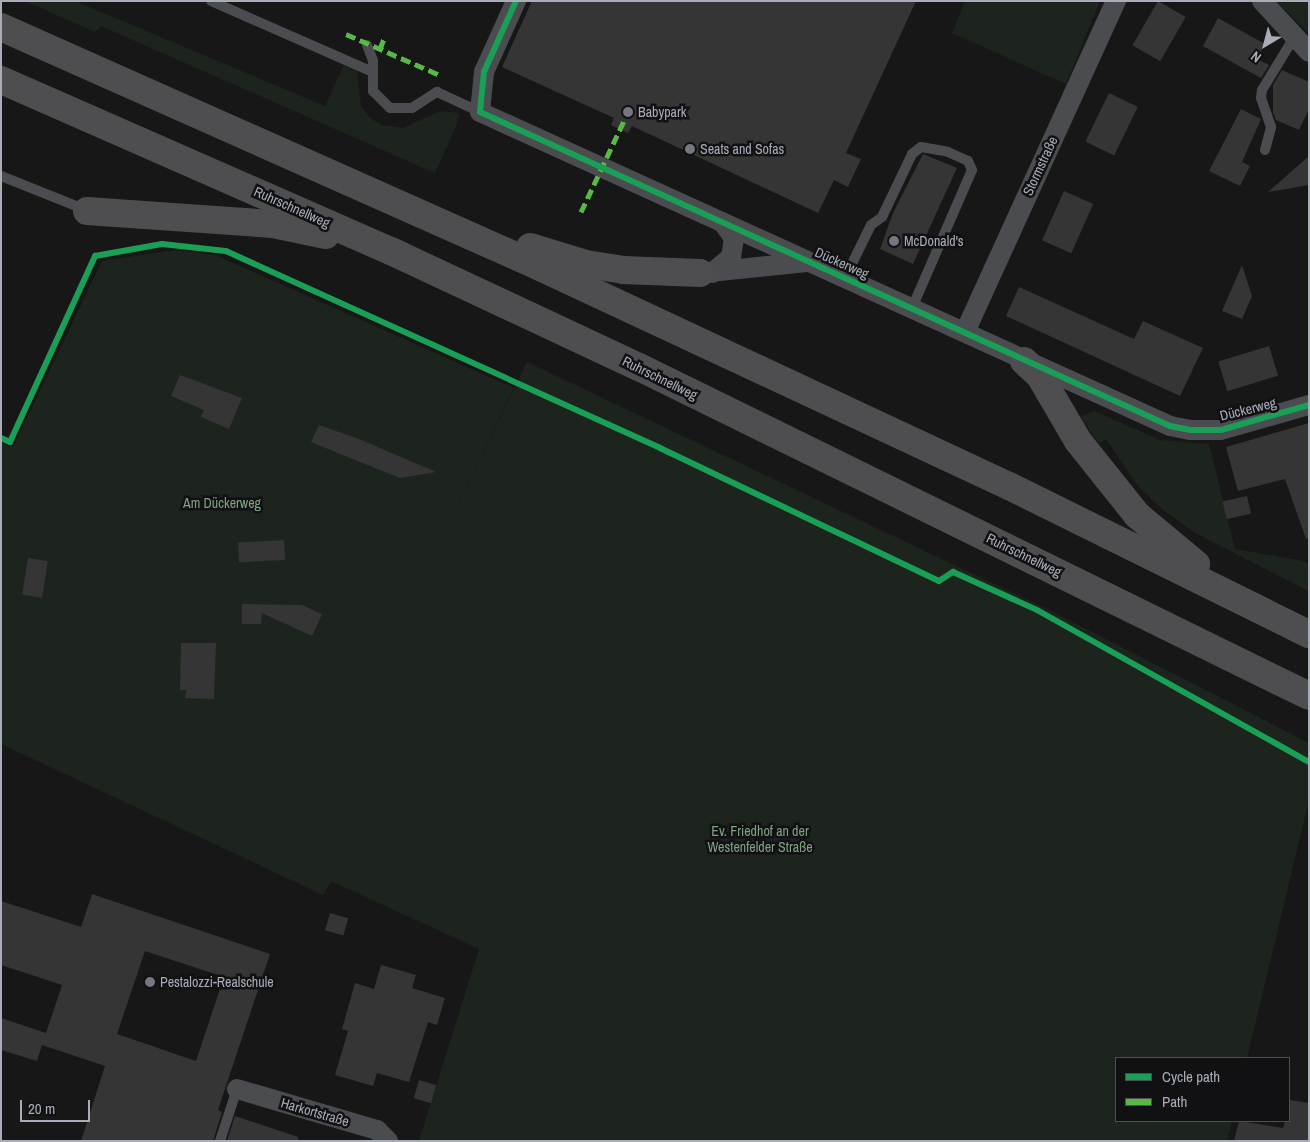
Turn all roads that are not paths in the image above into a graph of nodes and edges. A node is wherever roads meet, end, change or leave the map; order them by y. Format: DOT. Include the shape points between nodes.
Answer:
graph roads {
  1 [pos="210,1"];
  2 [pos="516,1"];
  3 [pos="1116,1"];
  4 [pos="1262,1"];
  5 [pos="1,27"];
  6 [pos="1295,36"];
  7 [pos="367,45"];
  8 [pos="1309,52"];
  9 [pos="373,72"];
  10 [pos="1,80"];
  11 [pos="480,112"];
  12 [pos="1265,150"];
  13 [pos="1,176"];
  14 [pos="87,211"];
  15 [pos="442,222"];
  16 [pos="723,223"];
  17 [pos="391,250"];
  18 [pos="810,262"];
  19 [pos="706,273"];
  20 [pos="845,278"];
  21 [pos="912,308"];
  22 [pos="965,332"];
  23 [pos="1024,360"];
  24 [pos="1309,405"];
  25 [pos="1258,608"];
  26 [pos="1309,634"];
  27 [pos="1309,696"];
  28 [pos="237,1089"];
  29 [pos="220,1141"];
  30 [pos="388,1141"];
  1 -- 9 [label="lane"];
  2 -- 11 [label="street" via="484,72"];
  3 -- 22 [label="street, Stormstraße"];
  4 -- 6 [label="street"];
  5 -- 15 [label="highway"];
  6 -- 8 [label="street"];
  6 -- 12 [label="lane" via="1262,90 1261,98 1271,127"];
  7 -- 9 [label="lane"];
  9 -- 11 [label="lane" via="373,91 390,108 412,108 438,92"];
  10 -- 17 [label="highway, Ruhrschnellweg"];
  11 -- 16 [label="street, Dückerweg"];
  13 -- 14 [label="lane"];
  14 -- 17 [label="highway" via="273,224"];
  15 -- 19 [label="highway" via="586,264 675,275"];
  15 -- 25 [label="highway" via="1009,486"];
  16 -- 18 [label="street, Dückerweg"];
  16 -- 19 [label="street" via="734,238 731,257"];
  17 -- 27 [label="highway, Ruhrschnellweg" via="639,367"];
  18 -- 19 [label="street, Dückerweg"];
  18 -- 20 [label="street, Dückerweg"];
  20 -- 21 [label="street, Dückerweg"];
  20 -- 21 [label="lane" via="871,225 882,217 912,154 921,147 948,152 968,161 972,170"];
  21 -- 22 [label="street, Dückerweg"];
  22 -- 23 [label="street, Dückerweg"];
  23 -- 24 [label="street, Dückerweg" via="1170,426 1190,430 1220,430"];
  23 -- 25 [label="highway" via="1040,376 1078,441 1136,514 1169,544"];
  25 -- 26 [label="highway"];
  28 -- 29 [label="lane"];
  28 -- 30 [label="street, Harkortstraße" via="377,1130"];
}
